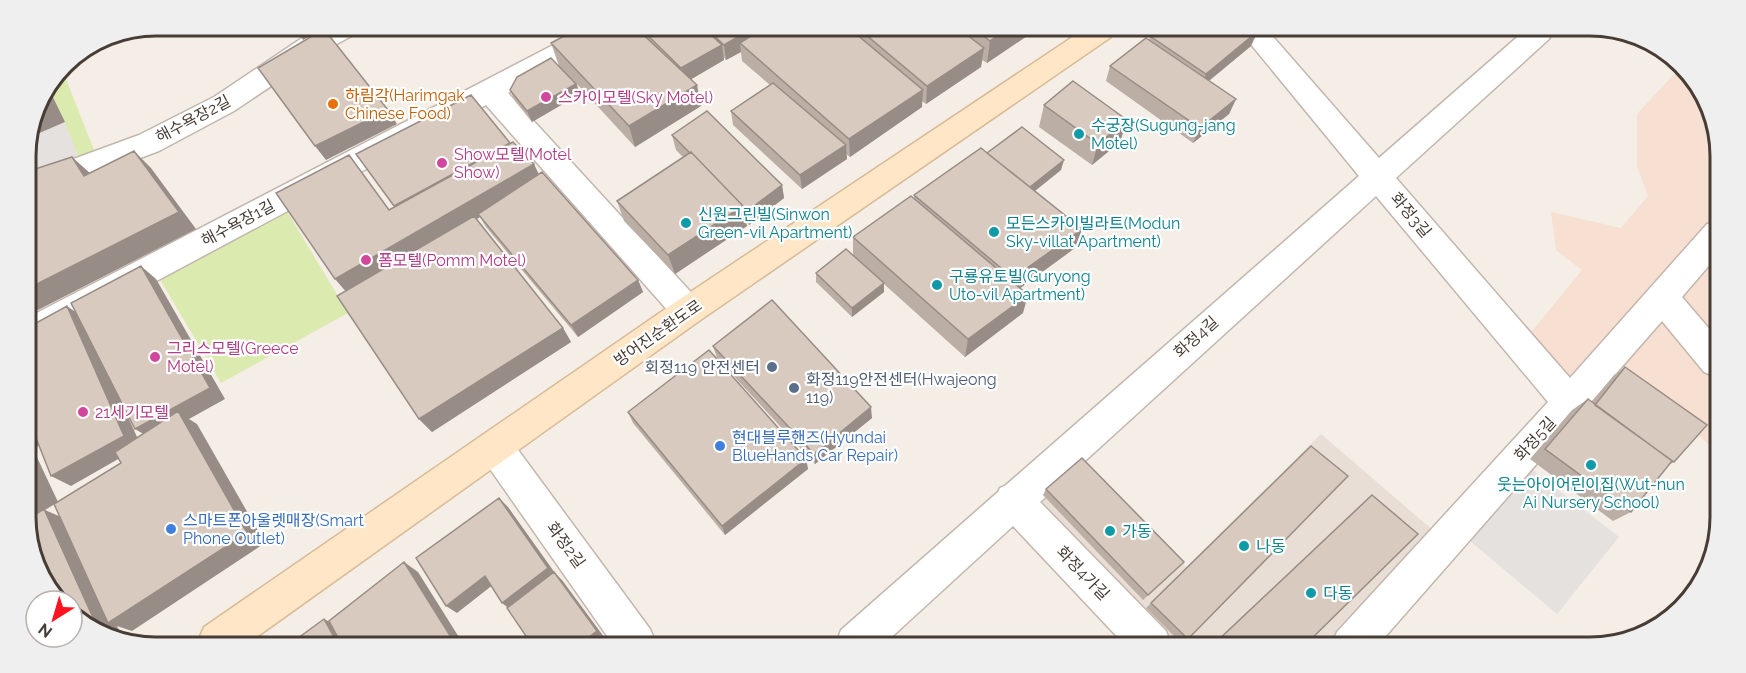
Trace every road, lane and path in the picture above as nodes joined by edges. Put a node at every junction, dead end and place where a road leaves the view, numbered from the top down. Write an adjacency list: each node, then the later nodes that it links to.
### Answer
1 (329, 36): 8 (street, 해수욕장2길)
2 (592, 36): 6 (street, 해수욕장1길)
3 (1093, 36): 11 (main road, 방어진순환도로)
4 (1257, 36): 7 (street, 화정3길)
5 (1536, 36): 7 (street, 화정4길)
6 (490, 91): 11 (street); 12 (street, 해수욕장1길)
7 (1378, 176): 14 (street, 화정3길); 16 (street, 화정4길)
8 (36, 183)
9 (1710, 242): 10 (street, 화정5길)
10 (1663, 298): 13 (street); 14 (street, 화정5길)
11 (688, 311): 15 (main road, 방어진순환도로)
12 (36, 329)
13 (1710, 355)
14 (1569, 401): 21 (street, 화정5길)
15 (495, 447): 17 (main road, 방어진순환도로); 18 (street, 화정2길)
16 (1013, 501): 19 (street, 화정4길); 20 (street, 화정4가길)
17 (233, 637)
18 (632, 637)
19 (863, 637)
20 (1144, 637)
21 (1359, 637)

